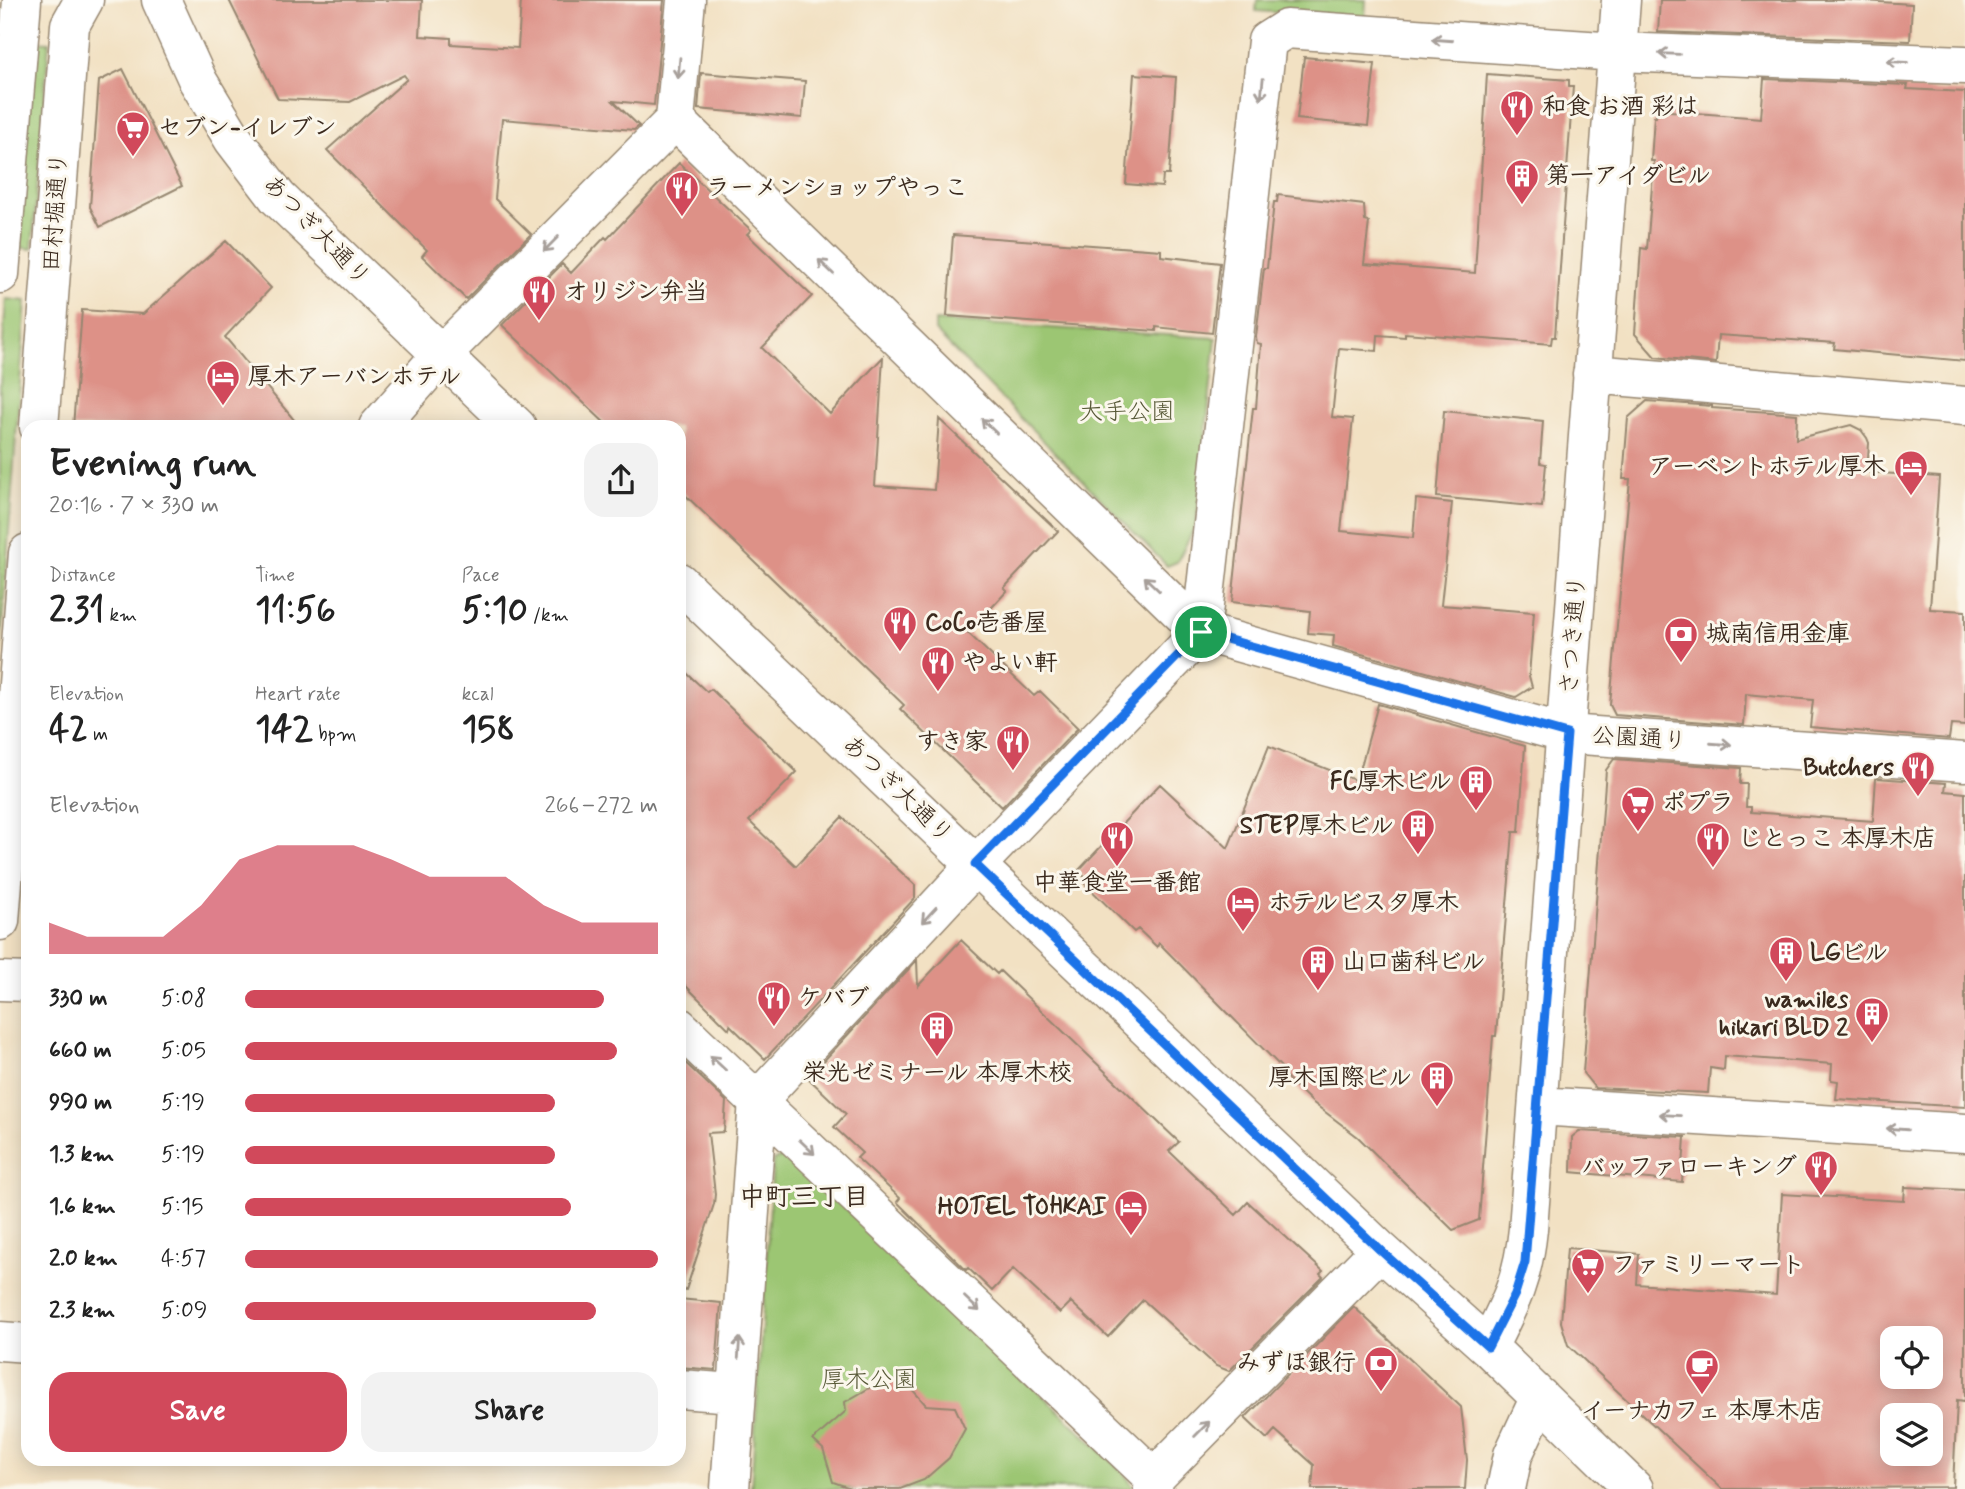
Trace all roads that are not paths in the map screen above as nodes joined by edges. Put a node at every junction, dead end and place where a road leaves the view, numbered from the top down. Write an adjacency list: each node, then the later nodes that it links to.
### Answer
1 (22, 0): 9 (street)
2 (84, 0): 10 (street, 田村堀通り)
3 (161, 0): 11 (street, あつぎ大通り)
4 (686, 0): 8 (street, one-way to 8)
5 (1621, 0): 6 (street, さつき通り)
6 (1617, 52): 7 (street, one-way to 6); 12 (street, さつき通り); 18 (street, one-way to 18)
7 (1965, 65)
8 (675, 120): 11 (street, one-way to 11); 18 (street, one-way to 8)
9 (0, 274): 10 (street)
10 (51, 276): 14 (street, 田村堀通り)
11 (441, 355): 15 (street); 16 (street, あつぎ大通り)
12 (1592, 373): 13 (street); 20 (street, さつき通り)
13 (1965, 406)
14 (39, 420)
15 (384, 420)
16 (510, 420)
17 (686, 589): 22 (street, あつぎ大通り)
18 (1201, 632): 20 (street, 公園通り); 22 (street)
19 (21, 653): 23 (street)
20 (1567, 734): 21 (street, 公園通り, one-way to 21); 28 (street, さつき通り)
21 (1965, 762)
22 (975, 864): 27 (street, one-way to 27); 30 (street, あつぎ大通り)
23 (0, 921)
24 (0, 981): 25 (street)
25 (21, 982)
26 (686, 1033): 27 (street, one-way to 26)
27 (758, 1100): 35 (street, one-way to 27); 37 (street, one-way to 37)
28 (1538, 1106): 29 (street, one-way to 28); 33 (street, さつき通り)
29 (1965, 1133)
30 (1380, 1250): 33 (street, あつぎ大通り); 37 (street, one-way to 30)
31 (0, 1340): 32 (street)
32 (21, 1342)
33 (1488, 1347): 36 (street, あつぎ大通り)
34 (686, 1390): 35 (street)
35 (735, 1393): 38 (street)
36 (1540, 1397): 39 (street); 40 (street, あつぎ大通り)
37 (1154, 1483)
38 (730, 1489)
39 (1506, 1489)
40 (1634, 1489)

